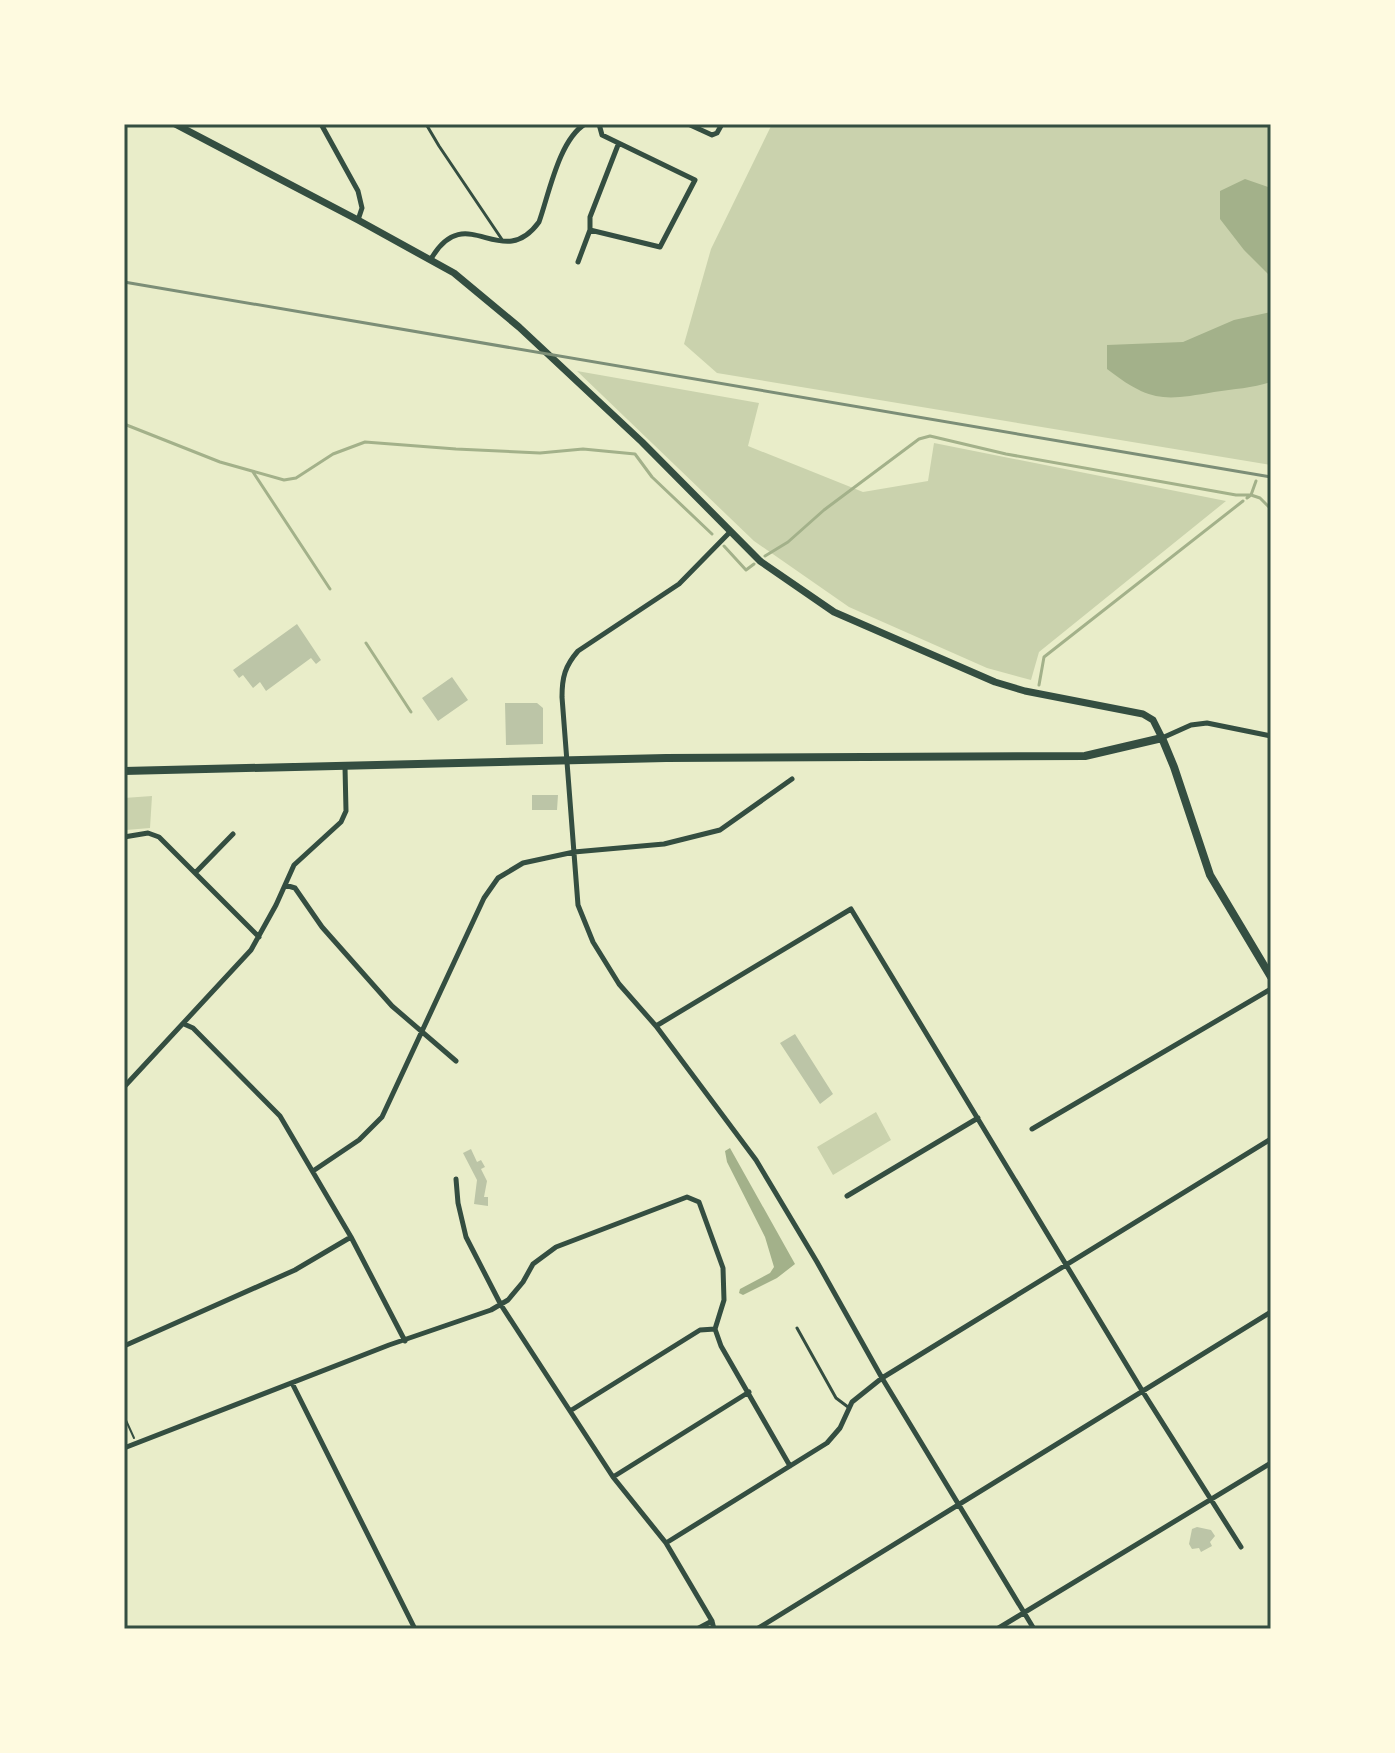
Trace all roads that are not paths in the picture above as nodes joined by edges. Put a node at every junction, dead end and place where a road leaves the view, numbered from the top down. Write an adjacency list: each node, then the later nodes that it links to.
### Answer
1 (175, 124): 9 (street)
2 (321, 124): 9 (street)
3 (426, 124): 11 (lane)
4 (585, 124): 11 (street)
5 (599, 124): 8 (street)
6 (688, 124): 7 (street)
7 (722, 124)
8 (618, 145): 10 (street); 10 (street)
9 (358, 220): 12 (street)
10 (590, 230): 13 (street)
11 (505, 243): 12 (street)
12 (431, 259): 14 (street)
13 (578, 262)
14 (730, 532): 16 (street); 17 (street)
15 (1271, 736): 16 (street)
16 (1162, 738): 17 (main road); 27 (main road)
17 (567, 760): 18 (main road); 23 (street)
18 (345, 767): 19 (main road); 25 (street)
19 (124, 771)
20 (792, 779): 23 (street)
21 (233, 834): 24 (street)
22 (124, 837): 24 (street)
23 (574, 852): 30 (street); 31 (street)
24 (196, 872): 26 (street)
25 (285, 885): 26 (street); 31 (street)
26 (259, 937): 29 (street)
27 (1271, 977)
28 (1271, 989): 35 (street)
29 (184, 1024): 33 (street); 37 (street)
30 (656, 1026): 34 (street); 48 (street)
31 (421, 1031): 32 (street); 37 (street)
32 (456, 1061)
33 (124, 1087)
34 (978, 1118): 39 (street); 41 (street)
35 (1032, 1129)
36 (1271, 1139): 41 (street)
37 (313, 1171): 40 (street)
38 (456, 1179): 42 (street)
39 (847, 1196)
40 (351, 1237): 46 (street); 47 (street)
41 (1067, 1265): 48 (street); 51 (street)
42 (501, 1305): 45 (street); 46 (street); 53 (street)
43 (1271, 1312): 51 (street)
44 (797, 1328): 52 (lane)
45 (715, 1329): 50 (street); 53 (street)
46 (405, 1341): 49 (street)
47 (124, 1346)
48 (882, 1378): 52 (street); 59 (street)
49 (292, 1383): 54 (street); 64 (street)
50 (749, 1392): 56 (street); 57 (street)
51 (1143, 1392): 58 (street); 59 (street)
52 (848, 1407): 56 (street)
53 (570, 1411): 57 (street)
54 (124, 1448)
55 (1271, 1463): 58 (street)
56 (790, 1466): 60 (street)
57 (613, 1477): 60 (street)
58 (1211, 1499): 61 (street); 62 (street)
59 (958, 1504): 62 (street); 67 (street)
60 (666, 1543): 63 (street)
61 (1241, 1547)
62 (1024, 1614): 68 (street); 69 (street)
63 (712, 1621): 65 (street); 66 (street)
64 (415, 1629)
65 (697, 1629)
66 (714, 1629)
67 (757, 1629)
68 (997, 1629)
69 (1034, 1629)

